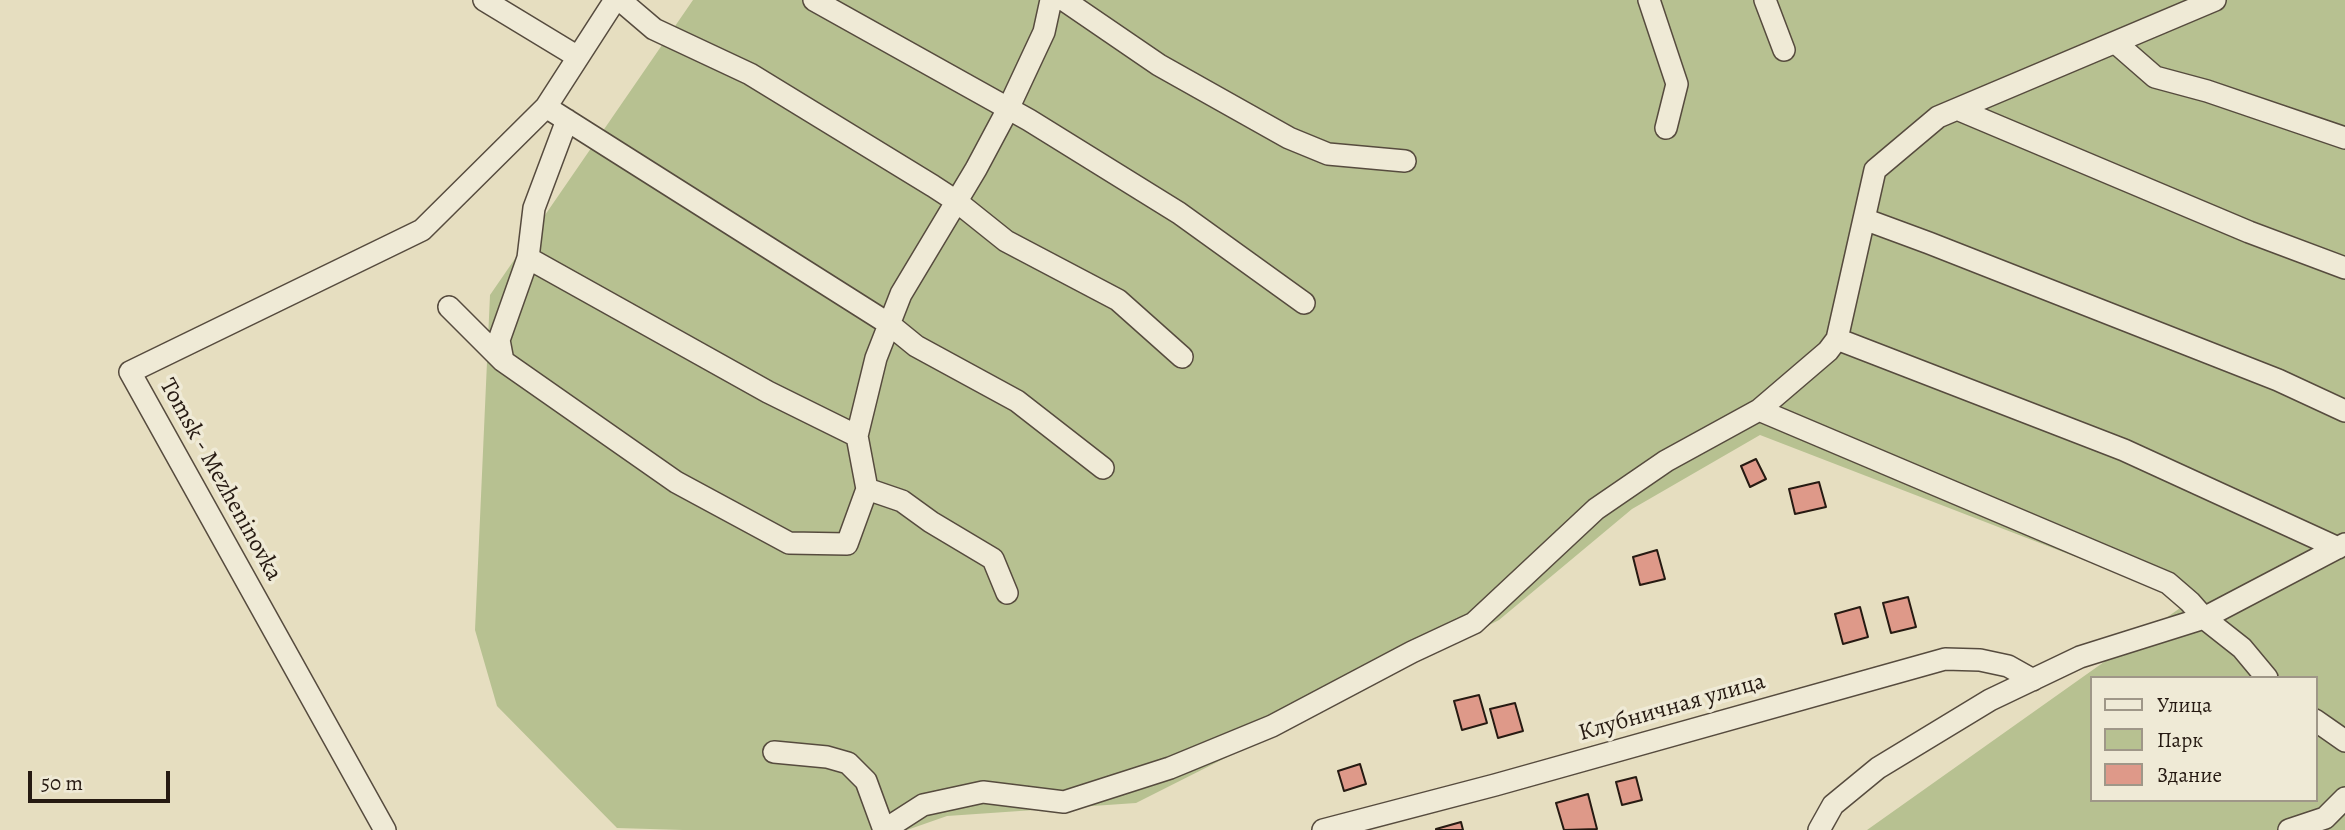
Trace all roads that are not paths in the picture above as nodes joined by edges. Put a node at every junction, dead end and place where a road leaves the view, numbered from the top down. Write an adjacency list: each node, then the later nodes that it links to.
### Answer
1 (484, 0): 11 (street)
2 (617, 0): 11 (street); 19 (street)
3 (814, 0): 13 (street)
4 (1051, 0): 13 (street)
5 (1064, 0): 18 (street)
6 (1649, 0): 16 (street)
7 (1765, 0): 10 (street)
8 (2215, 0): 9 (street)
9 (2116, 43): 14 (street); 17 (street)
10 (1784, 50)
11 (579, 57): 12 (street)
12 (546, 107): 15 (street); 44 (street, Tomsk - Mezheninovka)
13 (1008, 109): 19 (street); 23 (street)
14 (1957, 109): 20 (street); 22 (street)
15 (567, 120): 21 (street); 25 (street)
16 (1666, 128)
17 (2345, 138)
18 (1405, 161)
19 (956, 201): 25 (street); 27 (street)
20 (1864, 219): 26 (street); 30 (street)
21 (528, 258): 28 (street); 31 (street)
22 (2345, 268)
23 (1304, 303)
24 (449, 307): 28 (street)
25 (889, 324): 31 (street); 32 (street)
26 (1837, 339): 29 (street); 34 (street)
27 (1182, 357)
28 (503, 360): 33 (street)
29 (1759, 410): 36 (street); 45 (street)
30 (2345, 411)
31 (857, 436): 33 (street)
32 (1103, 468)
33 (867, 489): 35 (street)
34 (2341, 546): 36 (street)
35 (1007, 593)
36 (2204, 618): 37 (street); 38 (street)
37 (2265, 676)
38 (2033, 680): 46 (street, Клубничная улица); 47 (street)
39 (2317, 721): 40 (street)
40 (2345, 741)
41 (774, 752): 45 (street)
42 (2345, 798): 43 (street)
43 (2297, 829)
44 (385, 830)
45 (884, 830)
46 (1323, 830)
47 (1819, 830)

